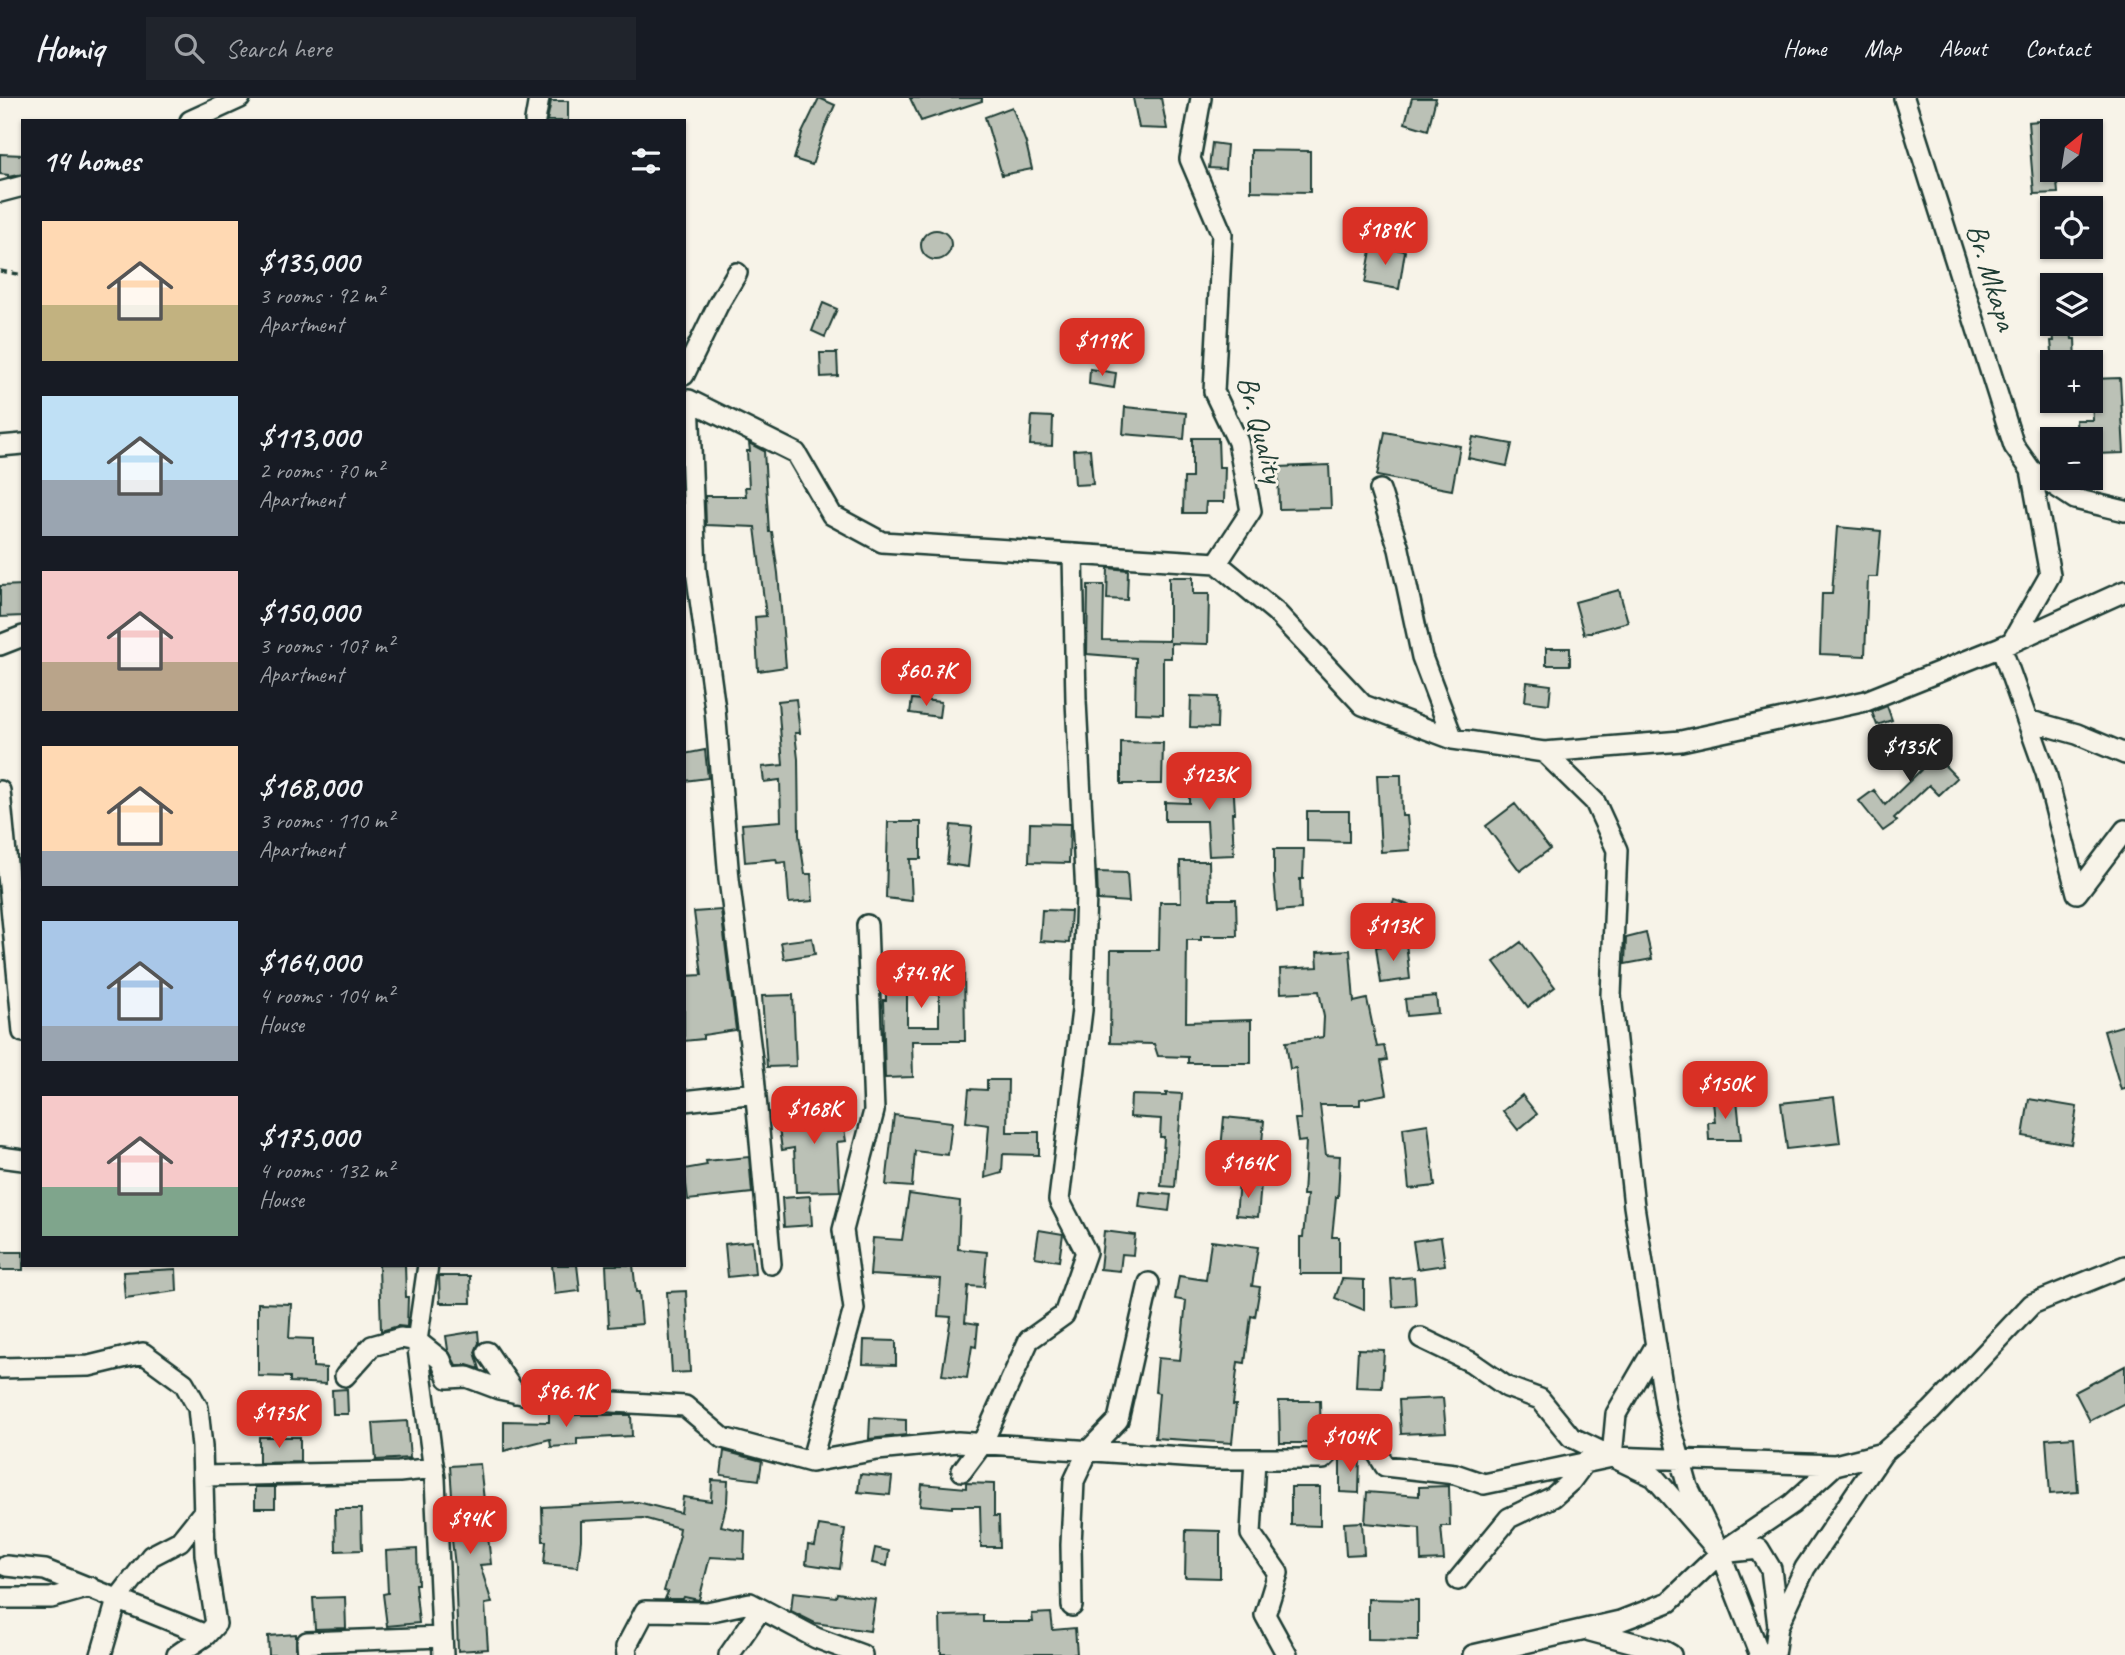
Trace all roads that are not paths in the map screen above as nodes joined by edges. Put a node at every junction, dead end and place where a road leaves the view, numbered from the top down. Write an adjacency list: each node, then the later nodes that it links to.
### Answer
1 (240, 98): 5 (street)
2 (539, 98): 6 (street)
3 (1200, 98): 18 (street, Br. Quality)
4 (1904, 98): 14 (street, Br. Mkapa)
5 (194, 119)
6 (535, 119)
7 (21, 187): 8 (street)
8 (0, 192)
9 (737, 273): 10 (street)
10 (686, 371)
11 (687, 400): 17 (street); 31 (street)
12 (21, 444): 13 (street)
13 (0, 446)
14 (2031, 470): 16 (street); 21 (street)
15 (1380, 490): 24 (street)
16 (2125, 511)
17 (1073, 554): 18 (street); 46 (street)
18 (1217, 563): 24 (street)
19 (2125, 591): 21 (street)
20 (21, 637): 22 (street)
21 (2007, 643): 23 (street); 25 (street)
22 (0, 645)
23 (2027, 720): 26 (street); 28 (street)
24 (1453, 739): 25 (street)
25 (1544, 752): 41 (street)
26 (2125, 754)
27 (0, 791): 30 (street)
28 (2125, 830)
29 (867, 925): 52 (street)
30 (21, 1011)
31 (755, 1093): 32 (street); 35 (street)
32 (686, 1101)
33 (0, 1157): 34 (street)
34 (21, 1160)
35 (771, 1264)
36 (2125, 1266): 48 (street)
37 (428, 1267): 40 (street)
38 (1149, 1283): 47 (street)
39 (1422, 1338): 49 (street)
40 (417, 1341): 44 (street); 45 (street); 55 (street)
41 (1656, 1345): 49 (street); 51 (street)
42 (487, 1352): 45 (street)
43 (0, 1368): 57 (street)
44 (345, 1376)
45 (516, 1393): 52 (street)
46 (982, 1444): 47 (street); 52 (street); 56 (street)
47 (1088, 1451): 50 (street); 65 (street)
48 (1883, 1453): 54 (street); 67 (street)
49 (1612, 1457): 51 (street); 53 (street); 59 (street)
50 (1255, 1459): 53 (street); 77 (street)
51 (1680, 1460): 54 (street); 59 (street)
52 (811, 1462)
53 (1585, 1462): 61 (street)
54 (1835, 1465): 59 (street)
55 (434, 1468): 57 (street); 70 (street)
56 (962, 1471)
57 (203, 1476): 58 (street)
58 (204, 1511): 64 (street); 69 (street)
59 (1720, 1553): 67 (street); 68 (street); 80 (street)
60 (6, 1566): 62 (street)
61 (1458, 1580)
62 (90, 1587): 63 (street); 64 (street)
63 (0, 1598)
64 (117, 1600): 69 (street); 71 (street)
65 (1072, 1606)
66 (761, 1609): 74 (street); 75 (street); 76 (street)
67 (1778, 1626): 81 (street)
68 (1585, 1629): 78 (street); 79 (street)
69 (206, 1635): 72 (street)
70 (442, 1646): 73 (street)
71 (101, 1655)
72 (177, 1655)
73 (308, 1655)
74 (627, 1655)
75 (729, 1655)
76 (862, 1655)
77 (1287, 1655)
78 (1473, 1655)
79 (1671, 1655)
80 (1760, 1655)
81 (1774, 1655)

